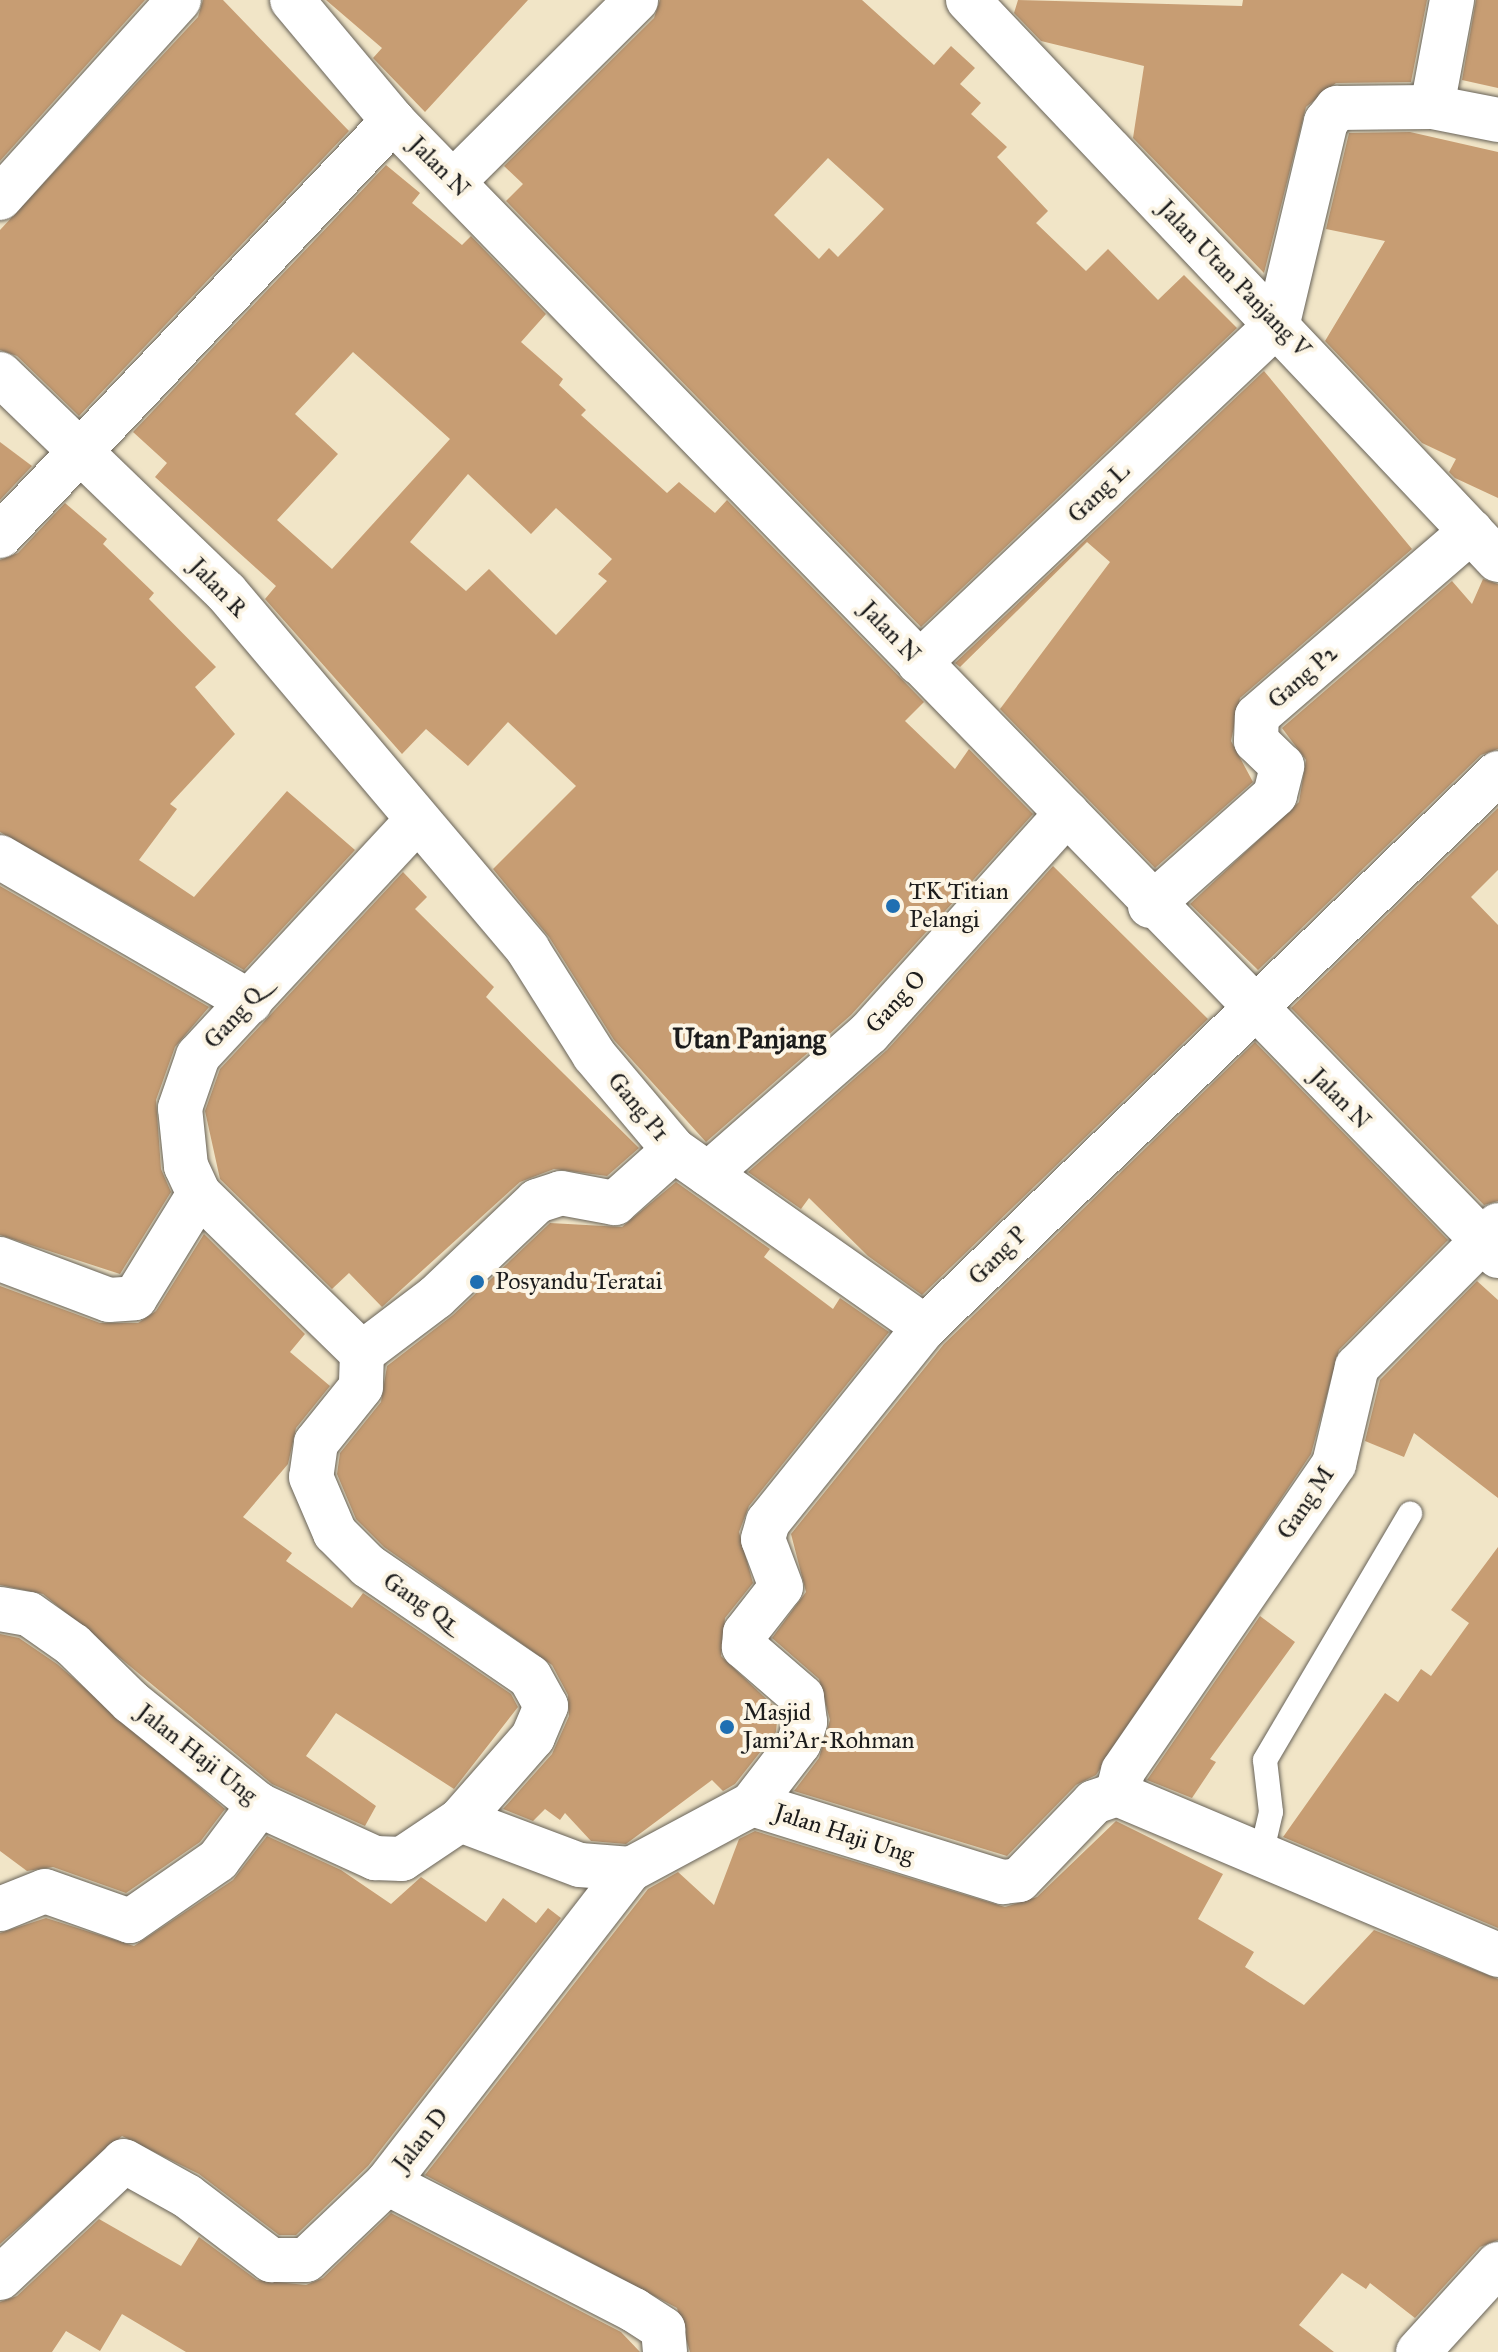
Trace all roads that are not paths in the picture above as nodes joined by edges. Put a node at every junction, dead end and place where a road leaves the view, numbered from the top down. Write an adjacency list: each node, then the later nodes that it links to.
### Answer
1 (179, 0): 10 (street)
2 (292, 0): 8 (street, Jalan N)
3 (636, 0): 9 (street)
4 (968, 0): 11 (street, Jalan Utan Panjang V)
5 (1452, 0): 6 (street)
6 (1432, 107): 7 (street); 11 (street)
7 (1498, 120)
8 (393, 121): 9 (street, Jalan N); 13 (street)
9 (453, 182): 16 (street, Jalan N)
10 (0, 198)
11 (1278, 323): 15 (street, Jalan Utan Panjang V); 16 (street, Gang L)
12 (0, 374): 13 (street, Jalan R)
13 (79, 446): 14 (street); 19 (street, Jalan R)
14 (0, 536)
15 (1489, 541): 21 (street, Gang P2)
16 (919, 663): 18 (street, Jalan N)
17 (1498, 773): 23 (street, Gang P)
18 (1067, 813): 21 (street, Jalan N); 24 (street, Gang O)
19 (417, 820): 22 (street, Gang Q); 24 (street, Gang P1)
20 (0, 857): 22 (street)
21 (1150, 906): 23 (street, Jalan N)
22 (250, 1002): 25 (street, Gang Q)
23 (1249, 1008): 26 (street, Jalan N); 28 (street, Gang P)
24 (691, 1162): 28 (street, Gang P1); 29 (street)
25 (199, 1194): 27 (street); 29 (street)
26 (1493, 1241): 32 (street, Gang M)
27 (0, 1259)
28 (925, 1327): 33 (street, Gang P)
29 (362, 1353): 35 (street, Gang Q1)
30 (1410, 1514): 36 (lane)
31 (0, 1609): 34 (street, Jalan Haji Ung)
32 (1117, 1794): 33 (street, Jalan Haji Ung); 36 (street)
33 (752, 1804): 37 (street, Jalan Haji Ung)
34 (259, 1805): 35 (street, Jalan Haji Ung); 38 (street)
35 (460, 1820): 37 (street)
36 (1260, 1859): 39 (street)
37 (631, 1869): 40 (street, Jalan D)
38 (0, 1909)
39 (1498, 1955)
40 (387, 2183): 42 (street); 43 (street, Jalan D)
41 (1498, 2264): 44 (street)
42 (0, 2278)
43 (665, 2352)
44 (1418, 2352)

